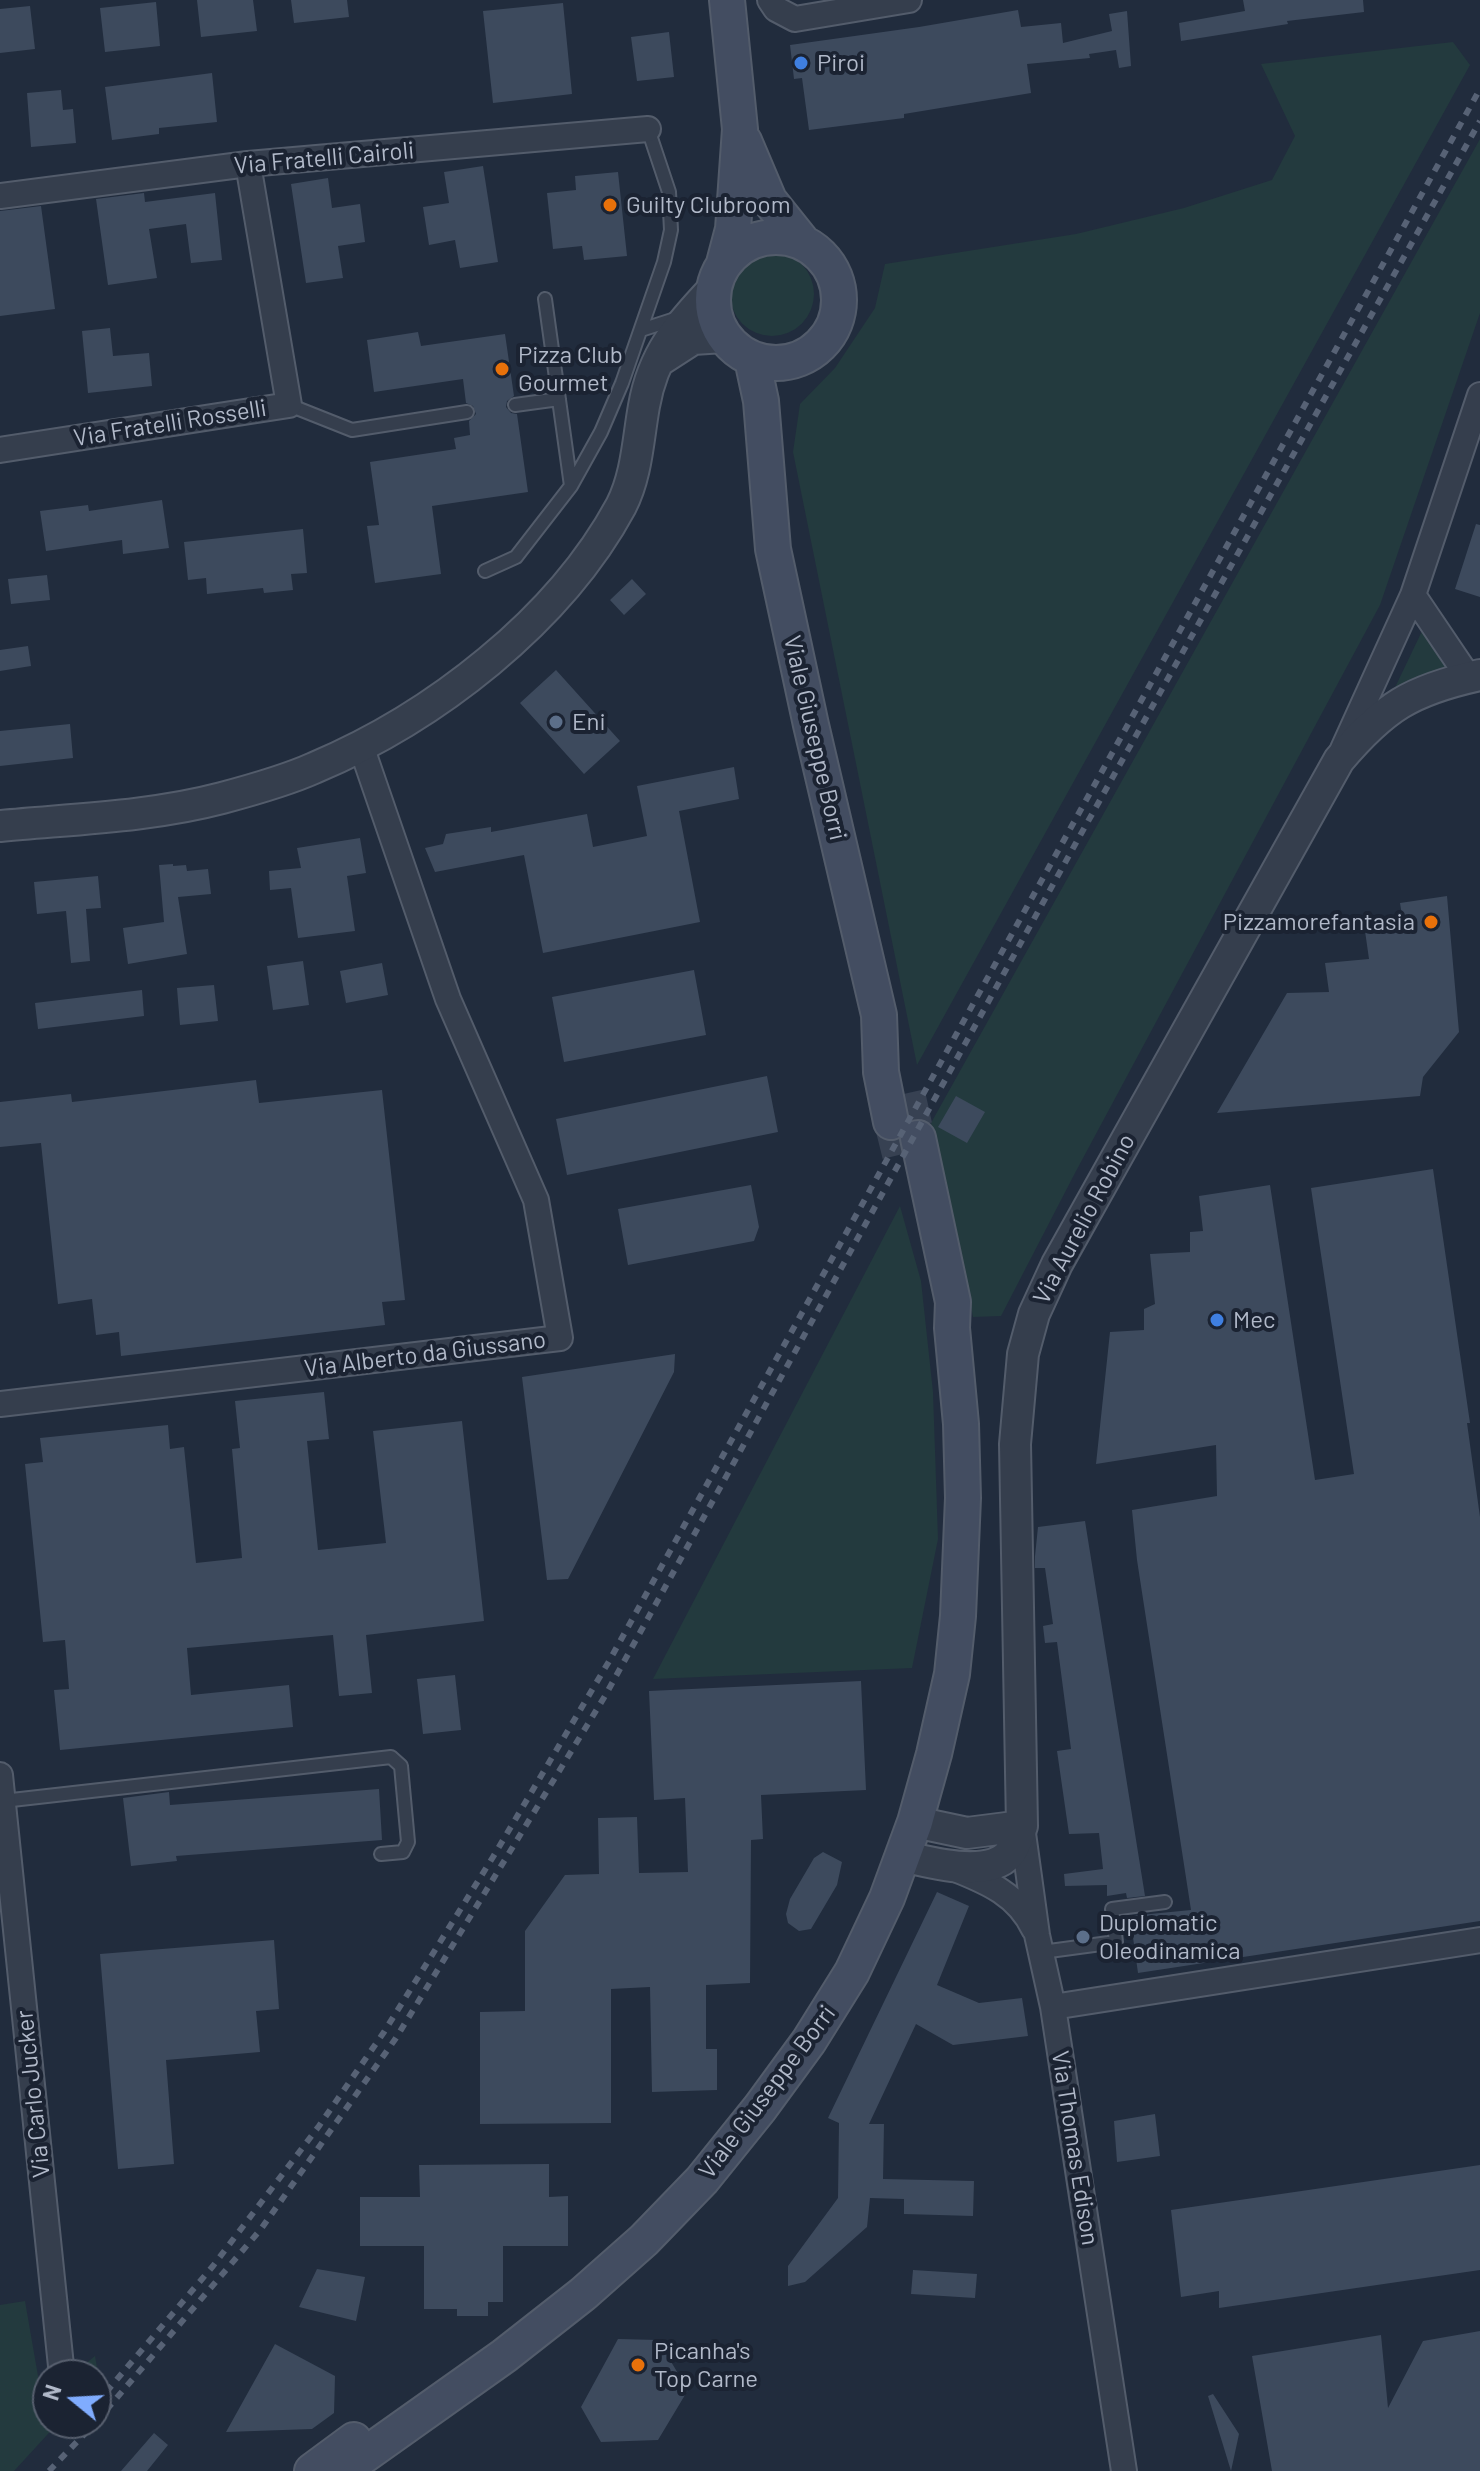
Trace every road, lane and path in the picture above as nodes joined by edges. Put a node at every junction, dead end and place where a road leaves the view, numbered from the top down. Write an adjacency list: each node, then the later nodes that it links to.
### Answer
1 (727, 0): 5 (main road)
2 (770, 0): 3 (street)
3 (909, 0)
4 (648, 129): 6 (street, Via Fratelli Cairoli); 12 (lane)
5 (740, 129): 8 (main road); 9 (main road)
6 (248, 164): 7 (street, Via Fratelli Cairoli); 19 (street, Via Fratelli Rosselli)
7 (0, 196)
8 (801, 240): 9 (main road); 15 (main road)
9 (718, 276): 11 (street); 13 (main road)
10 (545, 299): 18 (lane)
11 (689, 315): 12 (lane); 16 (street)
12 (641, 330): 24 (lane)
13 (724, 337): 14 (main road); 16 (street)
14 (752, 359): 15 (main road); 23 (main road, Viale Giuseppe Borri)
15 (795, 361): 23 (main road, Viale Giuseppe Borri)
16 (655, 366): 28 (street)
17 (1480, 395): 26 (street, Via Aurelio Robino)
18 (559, 399): 20 (lane); 24 (lane)
19 (289, 405): 21 (lane); 22 (street, Via Fratelli Rosselli)
20 (515, 405)
21 (467, 412)
22 (0, 450)
23 (766, 457): 31 (main road, Viale Giuseppe Borri)
24 (571, 486): 25 (lane)
25 (485, 571)
26 (1413, 595): 27 (street, Via Aurelio Robino); 29 (street, Via Aurelio Robino)
27 (1475, 676): 29 (street, Via Aurelio Robino)
28 (361, 746): 30 (street); 33 (street, Via Alberto da Giussano)
29 (1339, 760): 37 (street, Via Aurelio Robino)
30 (0, 826)
31 (879, 1015): 32 (main road, Viale Giuseppe Borri); 36 (main road, Viale Giuseppe Borri)
32 (908, 1093)
33 (0, 1404)
34 (0, 1775): 35 (street, Via Carlo Jucker)
35 (3, 1801): 38 (lane); 46 (street, Via Carlo Jucker)
36 (915, 1822): 37 (street); 39 (main road, Viale Giuseppe Borri)
37 (1022, 1826): 40 (street); 43 (street, Via Thomas Edison)
38 (381, 1854)
39 (903, 1856): 40 (street); 45 (main road, Viale Giuseppe Borri)
40 (954, 1868): 43 (street)
41 (1165, 1902): 43 (lane)
42 (1480, 1940): 44 (street)
43 (1039, 1943): 44 (street, Via Thomas Edison)
44 (1053, 2007): 49 (street, Via Thomas Edison)
45 (539, 2328): 47 (main road, Viale Giuseppe Borri); 48 (main road, Viale Giuseppe Borri)
46 (60, 2359)
47 (312, 2471)
48 (342, 2471)
49 (1124, 2471)

